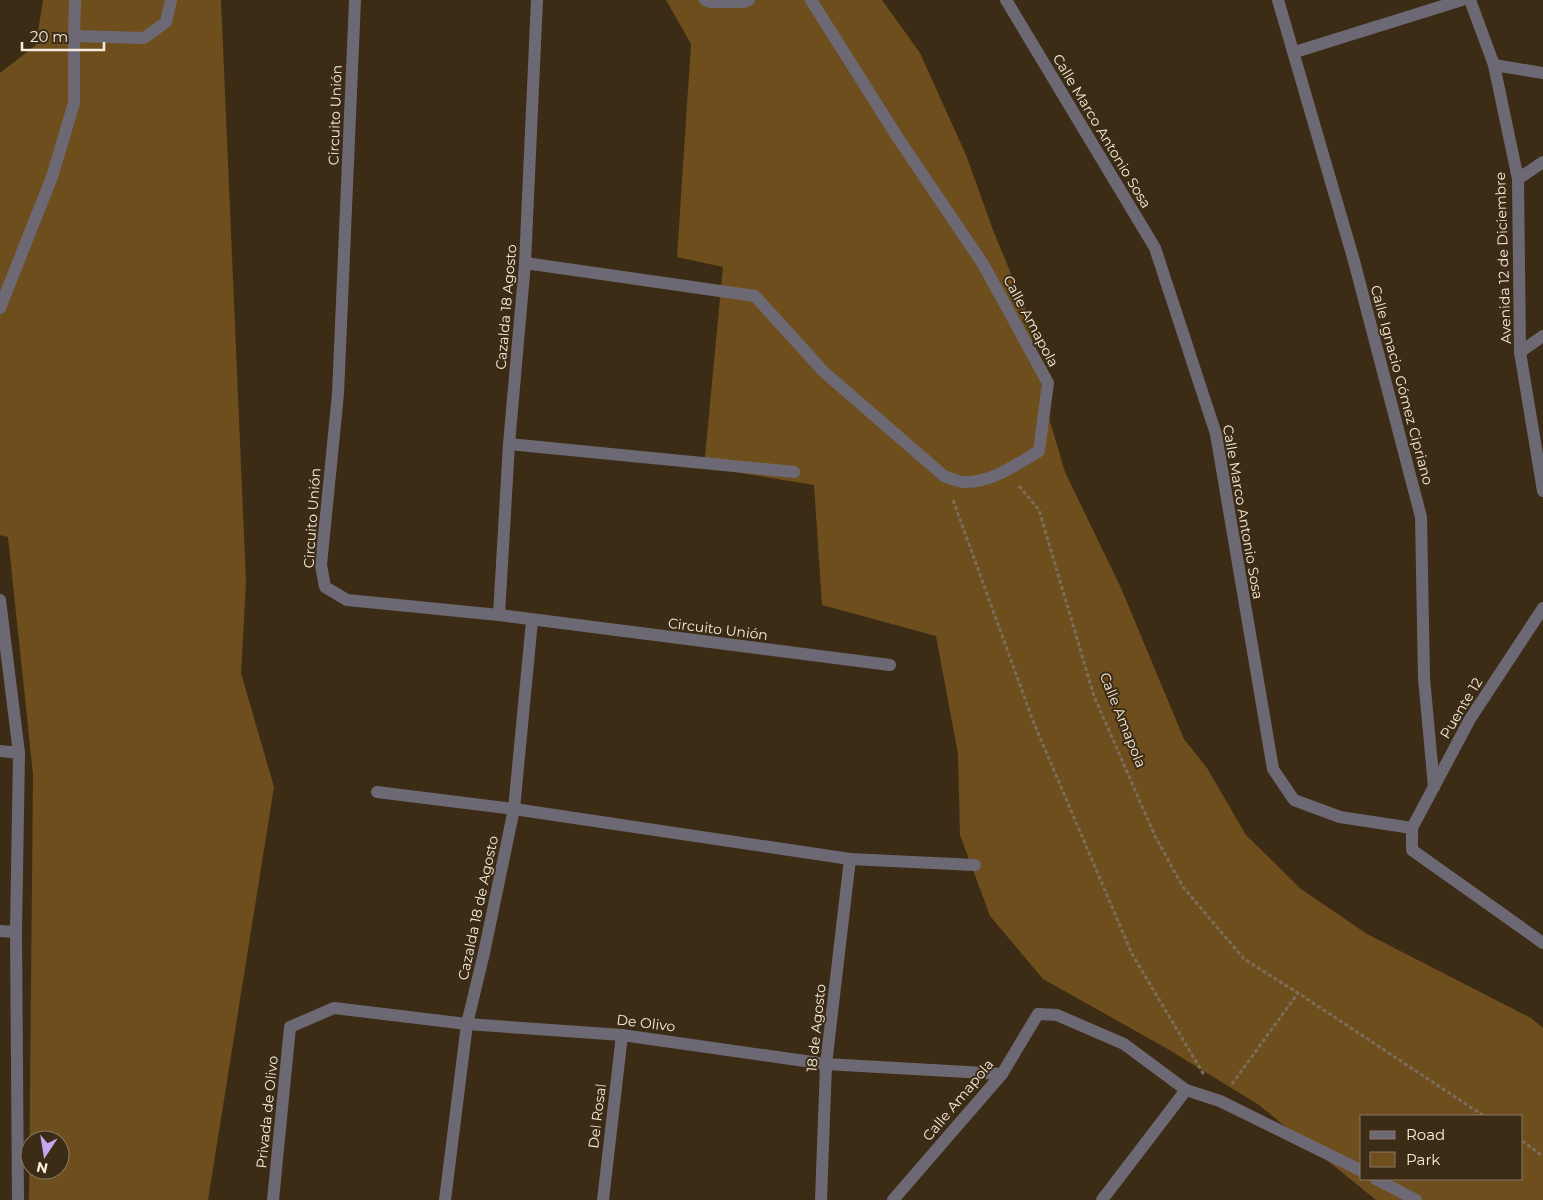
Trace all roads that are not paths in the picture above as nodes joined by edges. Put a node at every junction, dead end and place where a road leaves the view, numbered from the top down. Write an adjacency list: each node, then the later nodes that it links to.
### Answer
1 (76, 0): 12 (street)
2 (171, 0): 12 (street)
3 (355, 0): 27 (street, Circuito Unión)
4 (537, 0): 18 (street, Cazalda 18 Agosto)
5 (705, 0): 11 (street)
6 (812, 0): 18 (street, Calle Amapola)
7 (1006, 0): 35 (street, Calle Marco Antonio Sosa)
8 (1278, 0): 13 (street, Calle Ignacio Gómez Cipriano)
9 (1462, 0): 13 (street)
10 (1470, 0): 14 (street, Avenida 12 de Diciembre)
11 (746, 1)
12 (74, 36): 19 (street)
13 (1294, 52): 32 (street, Calle Ignacio Gómez Cipriano)
14 (1494, 65): 15 (street); 17 (street, Avenida 12 de Diciembre)
15 (1543, 73)
16 (1543, 162): 17 (street)
17 (1518, 179): 21 (street, Avenida 12 de Diciembre)
18 (525, 262): 22 (street, Cazalda 18 Agosto)
19 (0, 308)
20 (1543, 336): 21 (street)
21 (1520, 352): 24 (street, Avenida 12 de Diciembre)
22 (509, 444): 23 (street); 27 (street, Cazalda 18 Agosto)
23 (794, 472)
24 (1543, 491)
25 (0, 600): 31 (street)
26 (1543, 608): 32 (street, Puente 12)
27 (499, 615): 28 (street, Circuito Unión)
28 (532, 621): 29 (street, Circuito Unión); 34 (street, Cazalda 18 de Agosto)
29 (890, 665)
30 (0, 751): 31 (street)
31 (19, 753): 39 (street)
32 (1434, 787): 35 (street, Puente 12)
33 (377, 792): 34 (street)
34 (514, 809): 36 (street); 41 (street, Cazalda 18 de Agosto)
35 (1412, 828): 40 (street)
36 (850, 859): 37 (street); 44 (street, 18 de Agosto)
37 (975, 865)
38 (0, 931): 39 (street)
39 (16, 932): 49 (street)
40 (1543, 943)
41 (467, 1024): 42 (street, De Olivo); 43 (street, De Olivo); 51 (street, Cazalda 18 de Agosto)
42 (290, 1027): 50 (street, Privada de Olivo)
43 (622, 1035): 44 (street, De Olivo); 52 (street, Del Rosal)
44 (826, 1064): 45 (street, De Olivo); 53 (street, 18 de Agosto)
45 (1002, 1074): 46 (street, Calle Amapola); 54 (street, Calle Amapola)
46 (1186, 1090): 47 (street); 55 (street)
47 (1360, 1170)
48 (1378, 1180): 56 (street)
49 (18, 1200)
50 (273, 1200)
51 (445, 1200)
52 (603, 1200)
53 (820, 1200)
54 (893, 1200)
55 (1102, 1200)
56 (1416, 1200)

